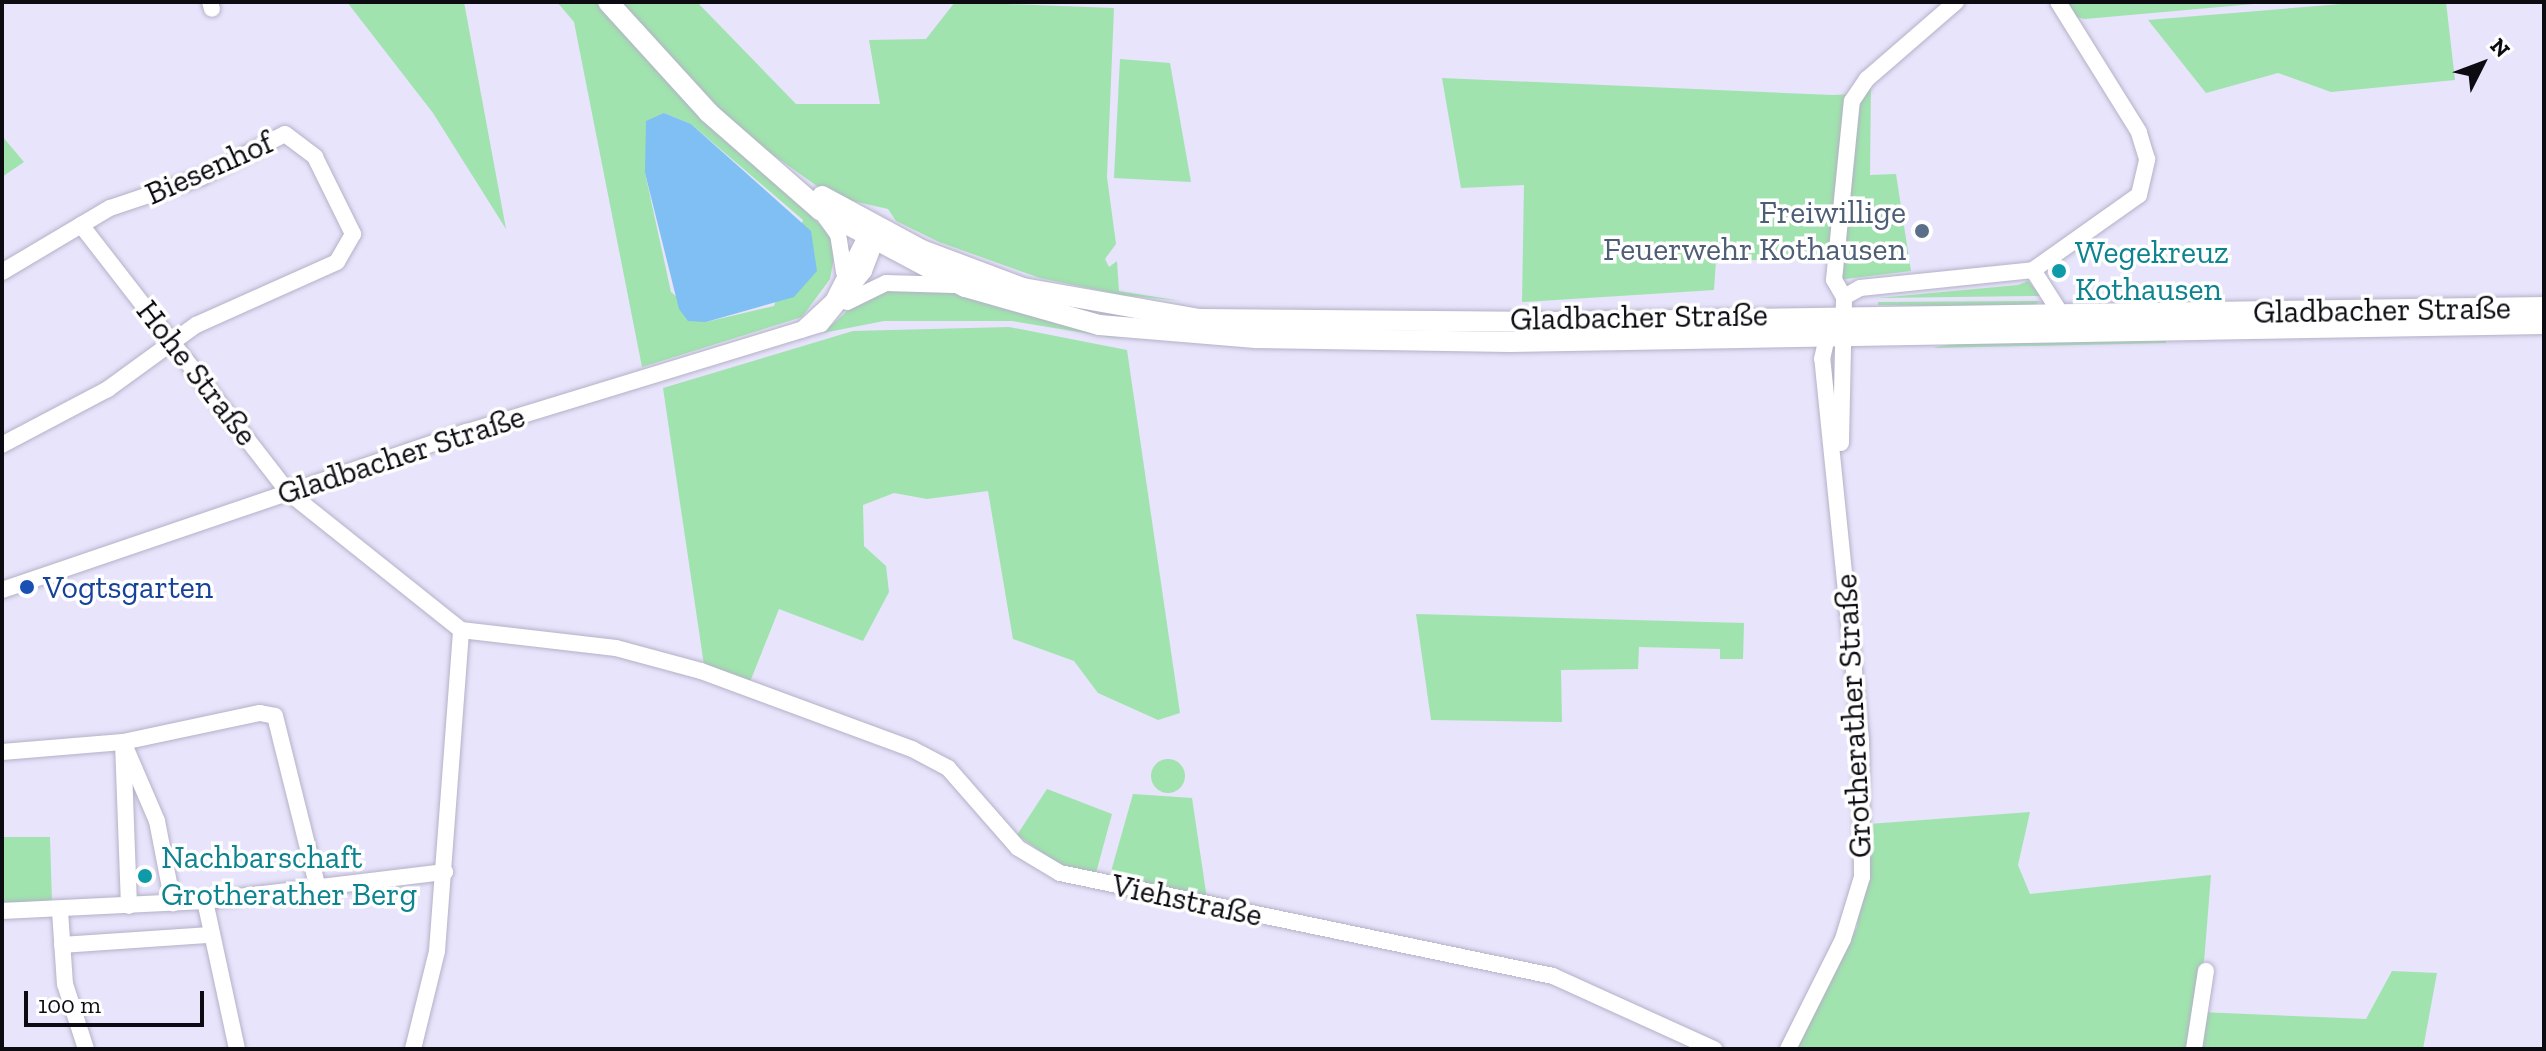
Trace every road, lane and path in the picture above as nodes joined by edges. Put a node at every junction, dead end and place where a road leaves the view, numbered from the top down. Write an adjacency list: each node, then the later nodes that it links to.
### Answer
1 (608, 2): 4 (main road)
2 (1956, 2): 12 (street, Grotherather Straße)
3 (2058, 2): 8 (street)
4 (742, 143): 5 (main road); 7 (main road)
5 (820, 210): 7 (main road); 10 (street)
6 (81, 225): 9 (street); 19 (street, Hohe Straße); 19 (street, Biesenhof)
7 (874, 237): 10 (street, Gladbacher Straße); 11 (main road, Gladbacher Straße); 12 (main road, Gladbacher Straße); 14 (street)
8 (2033, 270): 12 (street); 15 (street)
9 (2, 272)
10 (844, 273): 17 (street, Gladbacher Straße)
11 (965, 287): 14 (street, Gladbacher Straße); 18 (main road, Gladbacher Straße)
12 (1842, 305): 15 (main road, Gladbacher Straße); 18 (street, Grotherather Straße)
13 (2544, 307): 15 (main road, Gladbacher Straße)
14 (839, 308): 17 (street, Gladbacher Straße)
15 (2061, 314)
16 (2544, 324): 18 (main road, Gladbacher Straße)
17 (802, 330): 21 (street, Gladbacher Straße)
18 (1831, 338): 40 (street, Grotherather Straße)
19 (172, 342): 20 (street); 21 (street, Hohe Straße)
20 (2, 445)
21 (288, 492): 22 (street, Gladbacher Straße); 23 (street, Hohe Straße)
22 (2, 590)
23 (461, 630): 26 (street); 39 (street, Viehstraße)
24 (123, 742): 25 (street); 27 (street); 29 (street); 30 (street)
25 (2, 752)
26 (445, 872): 27 (street); 38 (street)
27 (318, 888): 28 (street)
28 (205, 901): 29 (street); 33 (street)
29 (173, 903): 30 (street)
30 (129, 906): 32 (street)
31 (2, 911): 32 (street)
32 (60, 911): 34 (street)
33 (210, 935): 34 (street); 37 (street)
34 (62, 945): 36 (street)
35 (2206, 971): 41 (street)
36 (86, 1049)
37 (237, 1049)
38 (413, 1049)
39 (1714, 1049)
40 (1788, 1049)
41 (2194, 1049)

